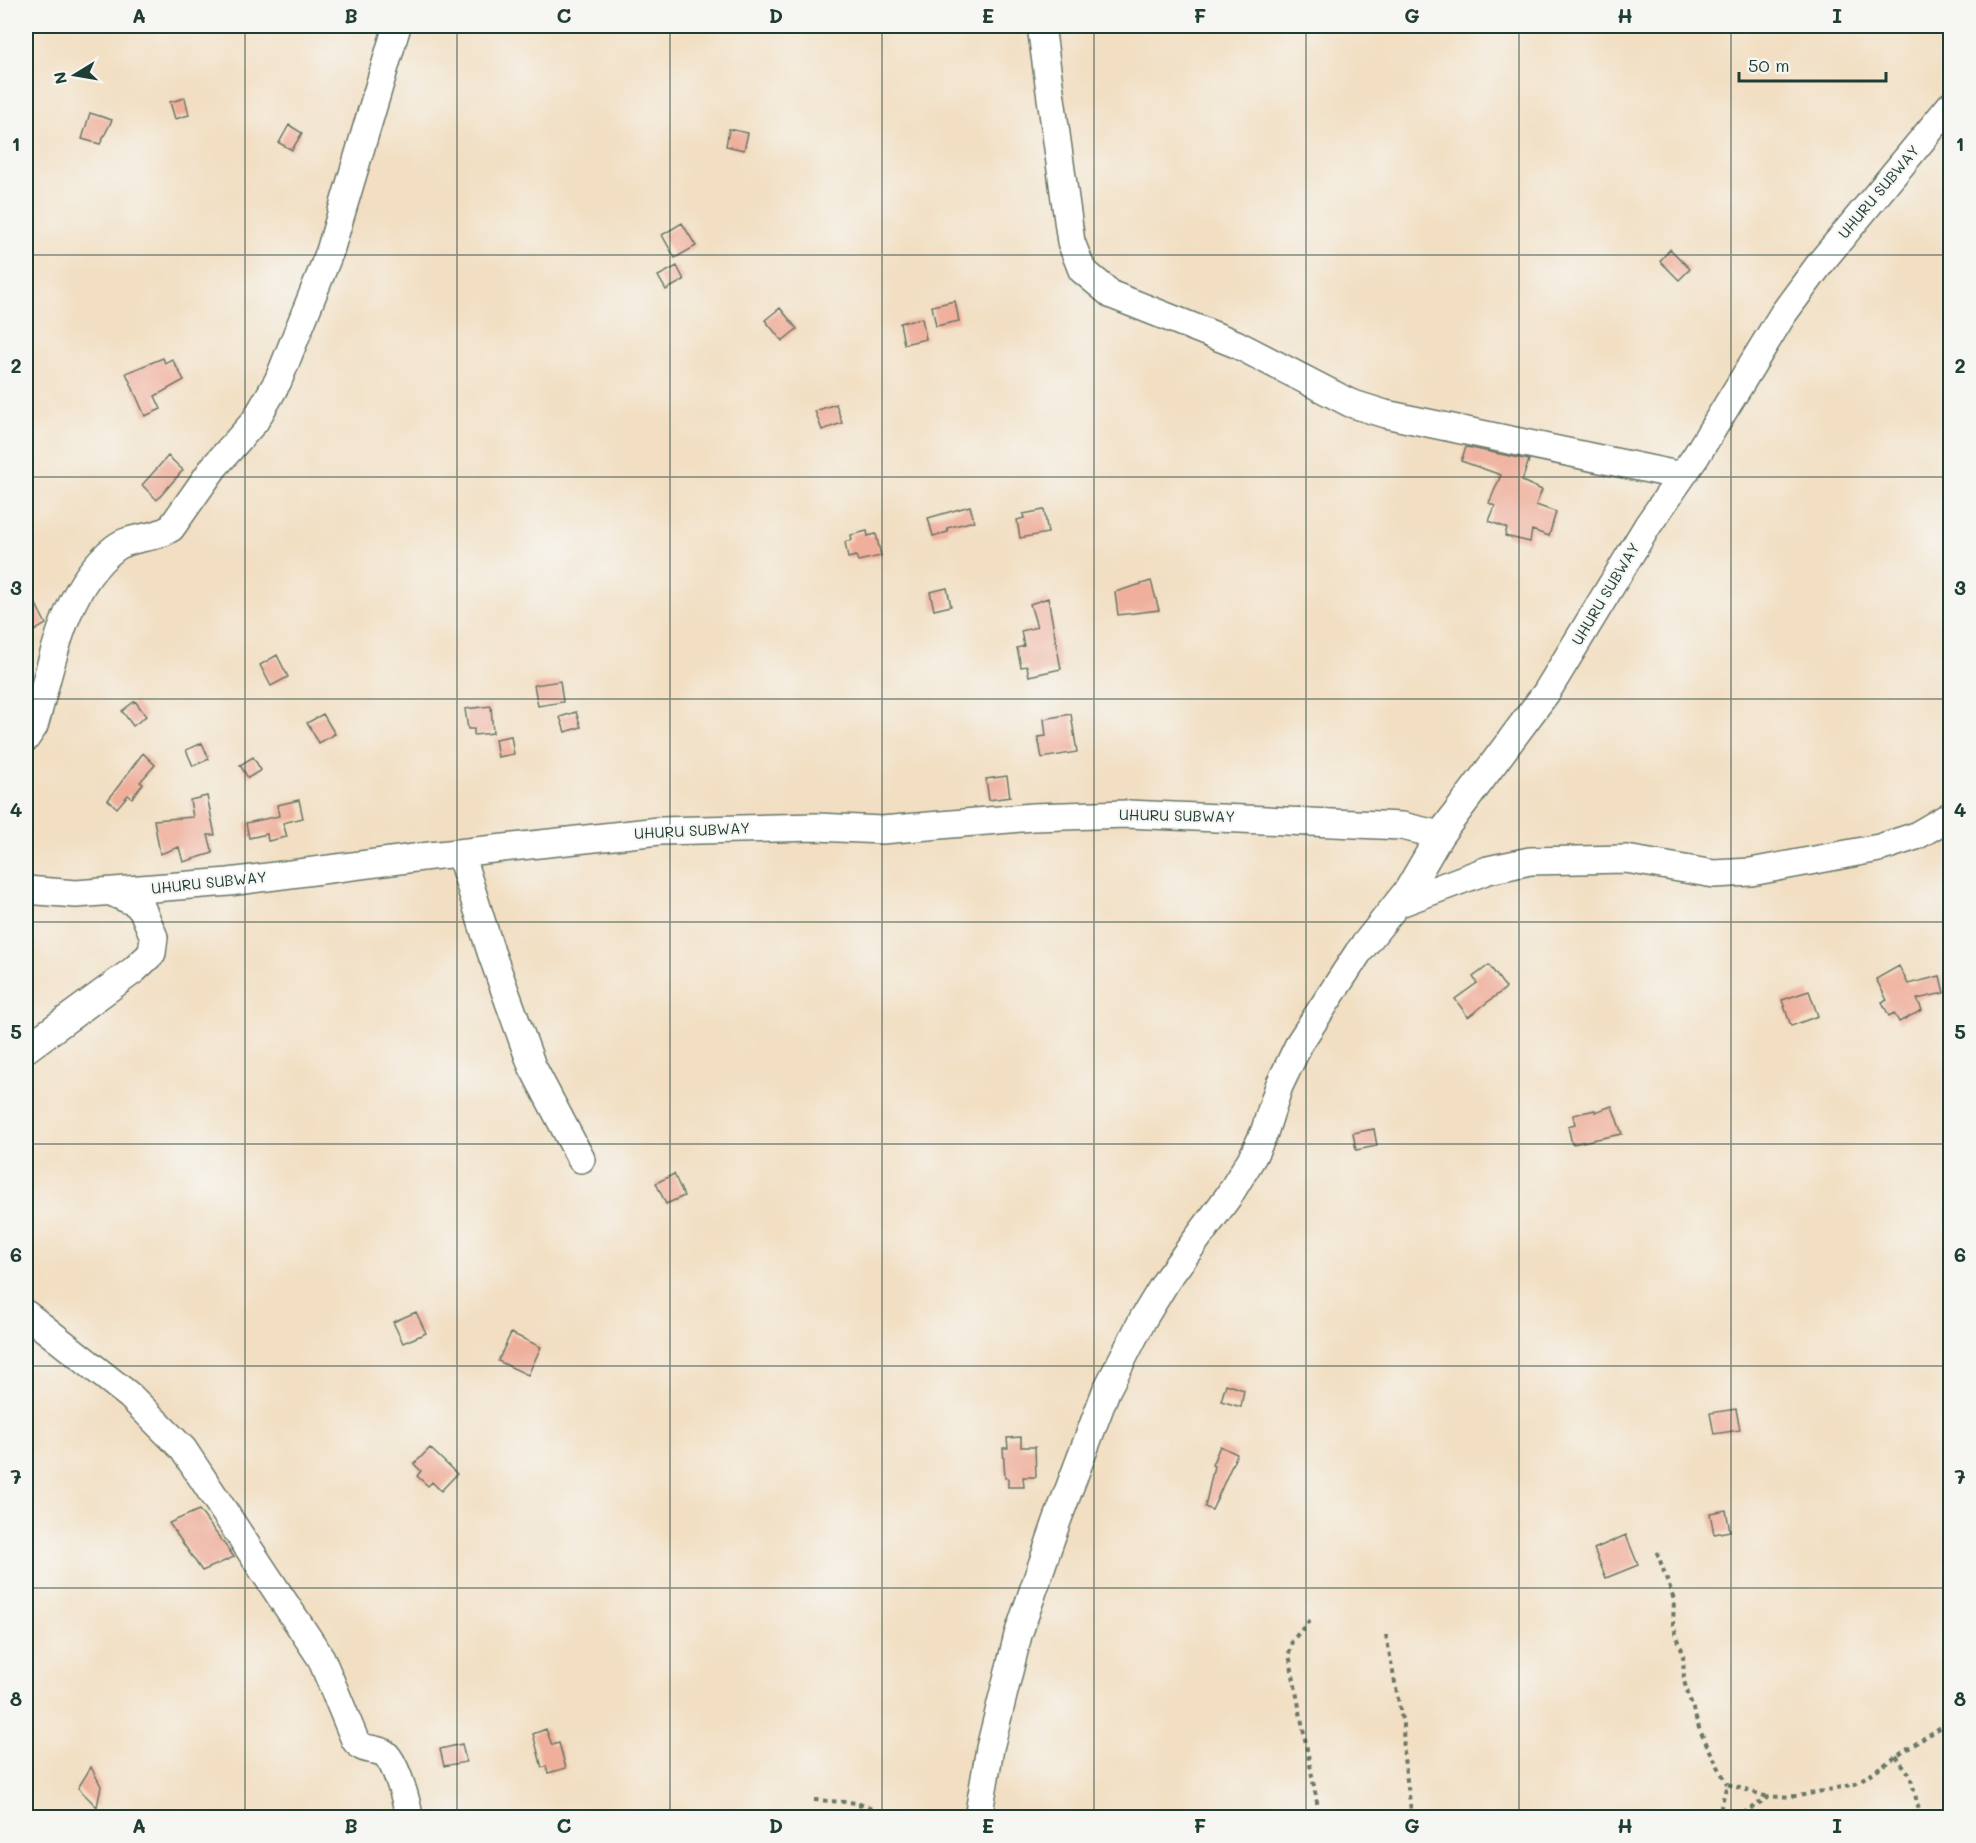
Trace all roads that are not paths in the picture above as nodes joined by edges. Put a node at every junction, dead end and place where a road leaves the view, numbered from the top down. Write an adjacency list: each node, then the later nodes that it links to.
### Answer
1 (397, 26): 6 (street)
2 (1041, 26): 5 (street)
3 (1950, 106): 4 (street, UHURU SUBWAY)
4 (1938, 137): 5 (street, UHURU SUBWAY)
5 (1682, 476): 8 (street, UHURU SUBWAY)
6 (26, 738)
7 (1950, 816): 12 (street)
8 (1440, 835): 9 (street, UHURU SUBWAY); 12 (street)
9 (460, 852): 11 (street, UHURU SUBWAY); 14 (street)
10 (26, 890): 11 (street, UHURU SUBWAY)
11 (111, 892): 13 (street)
12 (1397, 904): 17 (street)
13 (26, 1049)
14 (581, 1159)
15 (26, 1314): 16 (street)
16 (409, 1818)
17 (978, 1818)

